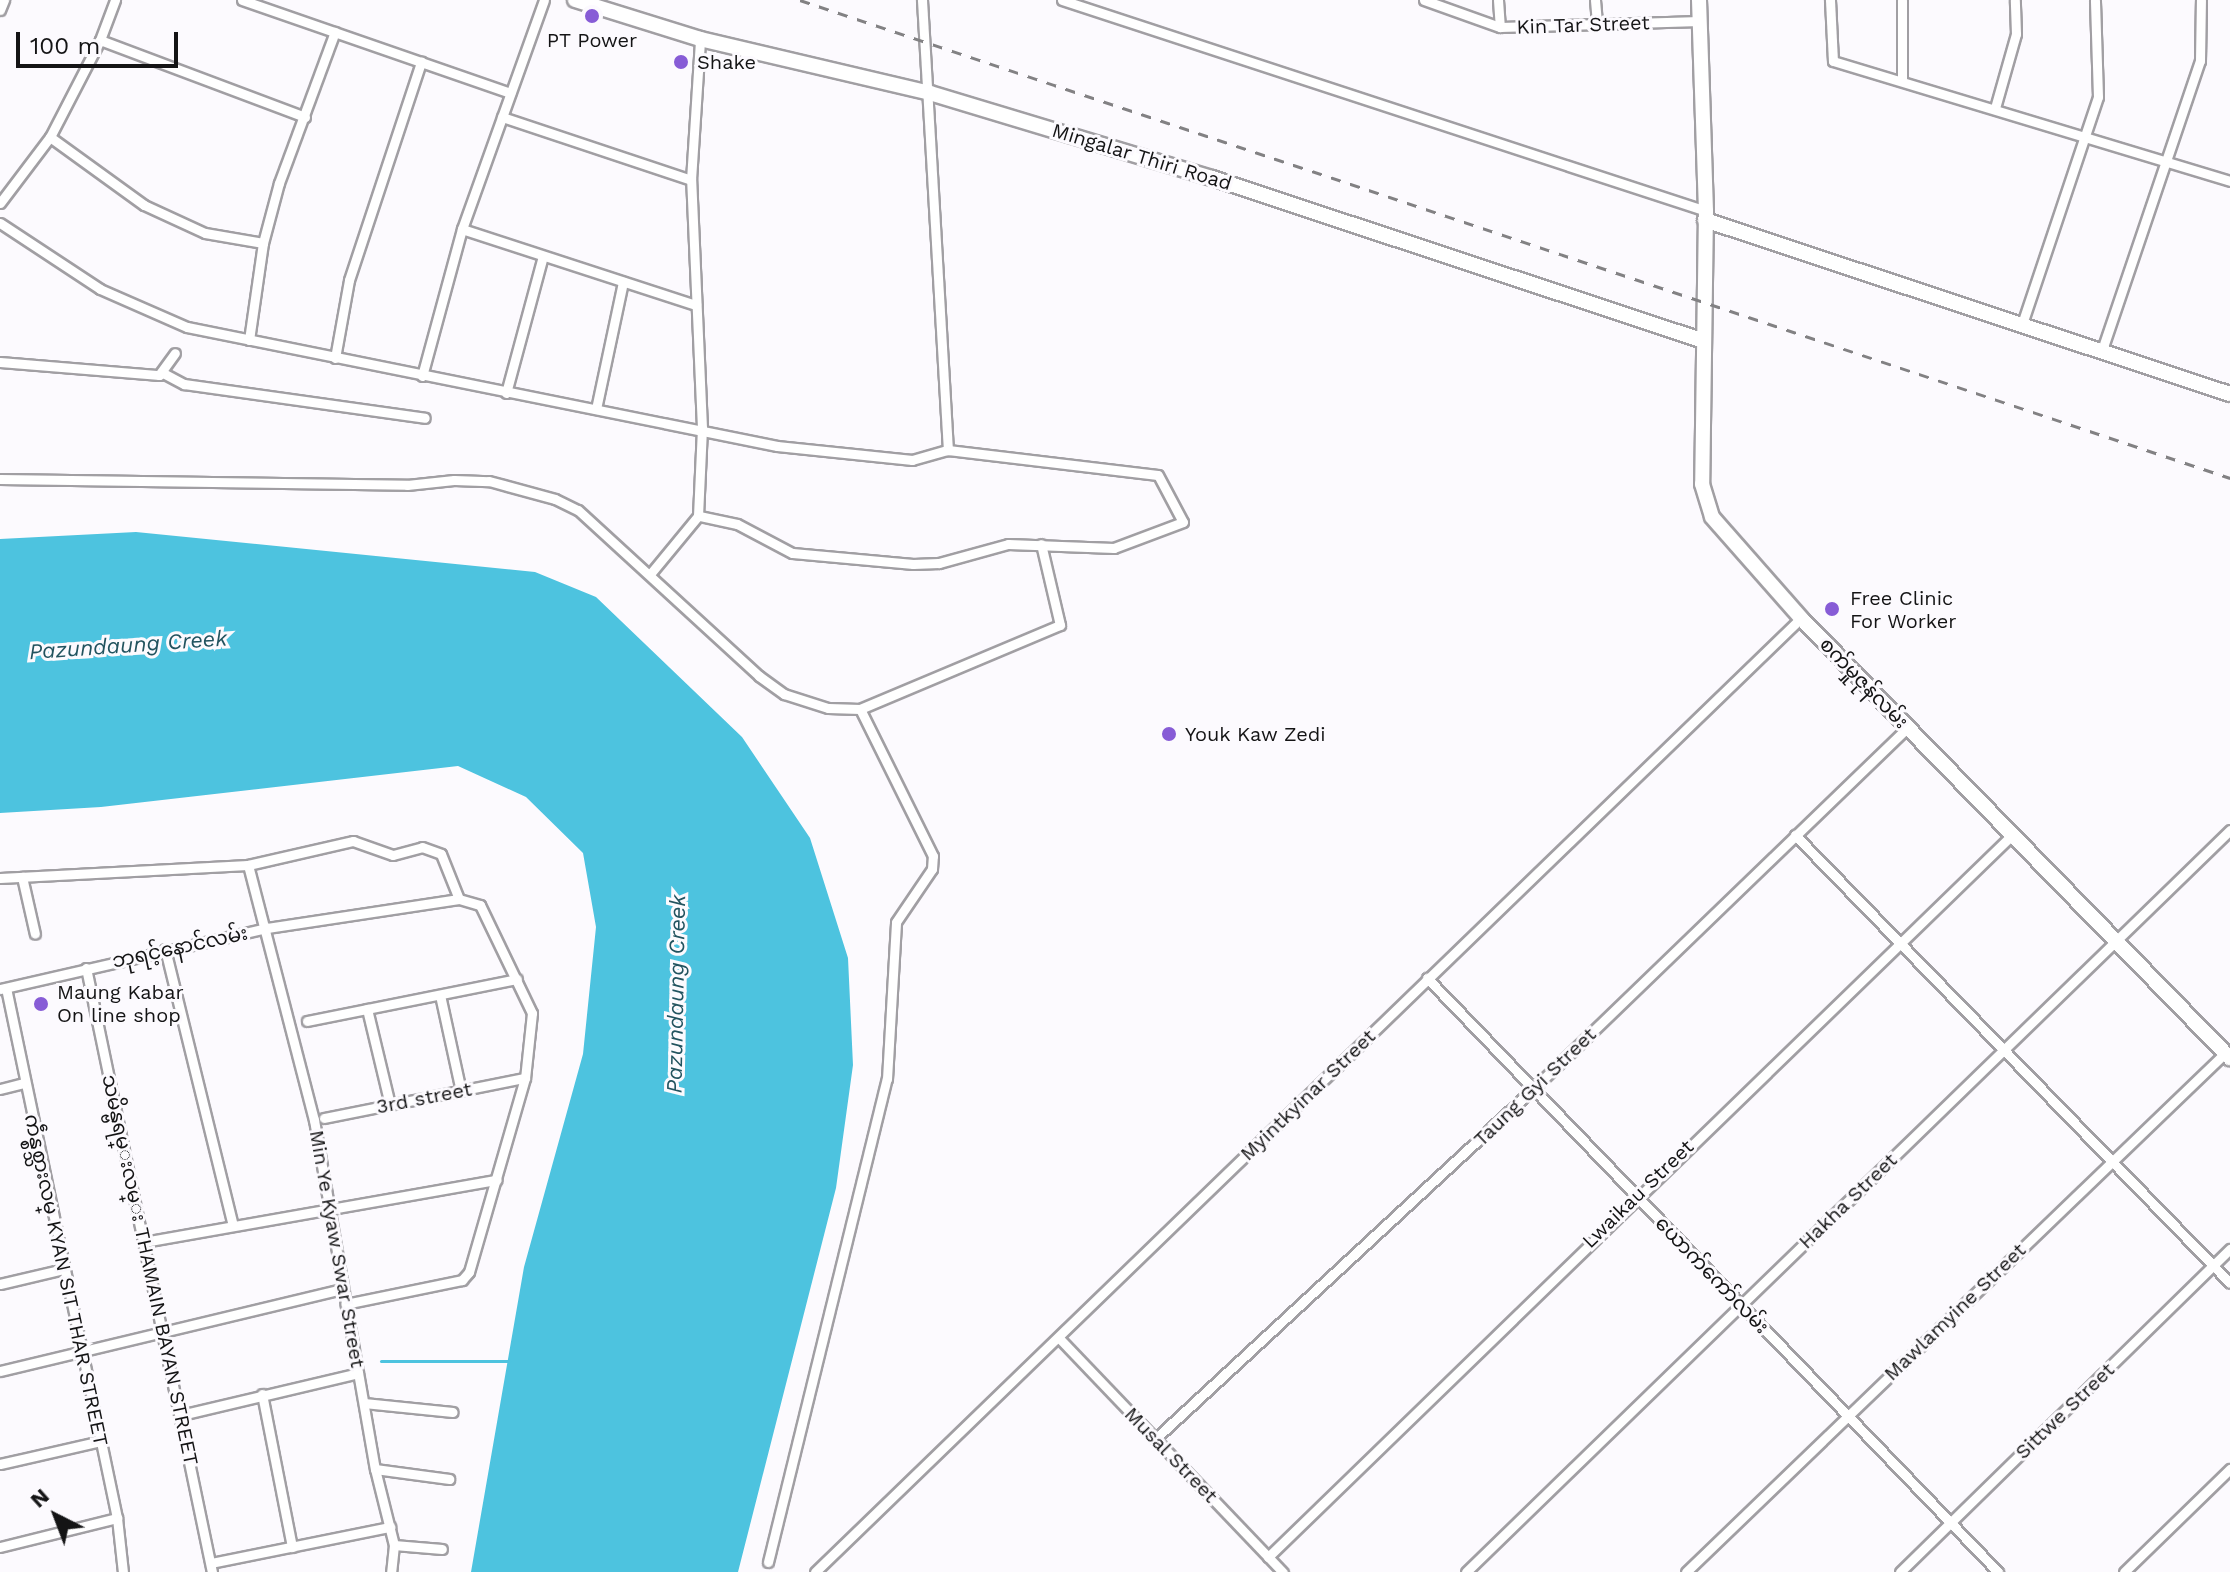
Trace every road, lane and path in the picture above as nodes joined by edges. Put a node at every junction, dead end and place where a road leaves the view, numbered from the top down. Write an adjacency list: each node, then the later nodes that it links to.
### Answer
1 (4, 0): 17 (street)
2 (115, 0): 23 (street)
3 (242, 0): 21 (street)
4 (544, 0): 26 (street)
5 (575, 0): 22 (street, Mingalar Thiri Road)
6 (922, 0): 27 (street)
7 (1062, 0): 37 (street)
8 (1424, 0): 20 (street, Kin Tar Street)
9 (1498, 0): 20 (street)
10 (1595, 0): 19 (street)
11 (1699, 0): 18 (street, စက်မှုဇုန်လမ်း)
12 (1830, 0): 25 (street)
13 (1902, 0): 25 (street)
14 (2015, 0): 28 (street)
15 (2095, 0): 31 (street)
16 (2201, 0): 33 (street)
17 (0, 10)
18 (1700, 21): 19 (street, Kin Tar Street); 37 (street, စက်မှုဇုန်လမ်း)
19 (1597, 25): 20 (street, Kin Tar Street)
20 (1500, 27)
21 (335, 32): 24 (street); 29 (street)
22 (700, 39): 27 (street, Mingalar Thiri Road); 34 (street)
23 (100, 40): 29 (street); 32 (street)
24 (421, 62): 26 (street); 49 (street)
25 (1902, 81): 28 (street)
26 (510, 93): 30 (street)
27 (930, 93): 46 (street, Mingalar Thiri Road); 58 (street)
28 (1995, 108): 31 (street)
29 (305, 117): 40 (street)
30 (502, 117): 34 (street); 39 (street)
31 (2089, 135): 33 (street); 44 (street)
32 (50, 137): 36 (street); 40 (street)
33 (2168, 159): 35 (street); 47 (street)
34 (691, 180): 43 (street)
35 (2230, 181)
36 (0, 203)
37 (1706, 216): 44 (street); 46 (street, စက်မှုဇုန်လမ်း)
38 (0, 223): 45 (street)
39 (462, 229): 41 (street); 52 (street)
40 (263, 243): 45 (street)
41 (543, 256): 42 (street); 53 (street)
42 (623, 282): 43 (street); 55 (street)
43 (696, 305): 57 (street)
44 (2022, 324): 47 (street)
45 (249, 340): 49 (street)
46 (1701, 340): 63 (street, စက်မှုဇုန်လမ်း)
47 (2102, 350): 54 (street)
48 (175, 353): 51 (street)
49 (335, 358): 52 (street)
50 (0, 362): 51 (street)
51 (163, 373): 56 (street)
52 (422, 376): 53 (street)
53 (506, 393): 55 (street)
54 (2230, 394)
55 (596, 409): 57 (street)
56 (425, 418)
57 (702, 428): 58 (street); 60 (street)
58 (948, 450): 61 (street)
59 (0, 479): 62 (street)
60 (698, 516): 61 (street); 62 (street)
61 (1041, 544): 64 (street)
62 (651, 573): 64 (street)
63 (1801, 618): 65 (street, စက်မှုဇုန်လမ်း); 79 (street, Myintkyinar Street)
64 (860, 709): 132 (street)
65 (1908, 727): 67 (street, Taung Gyi Street); 68 (street, စက်မှုဇုန်လမ်း)
66 (2230, 830): 75 (street, Hakha Street)
67 (1795, 835): 76 (street); 90 (street, Taung Gyi Street)
68 (2012, 835): 75 (street, စက်မှုဇုန်လမ်း); 76 (street, Lwaikau Street)
69 (248, 865): 70 (street); 72 (street); 73 (street, Min Ye Kyaw Swar Street)
70 (22, 877): 71 (street); 74 (street)
71 (0, 878)
72 (459, 899): 73 (street, ဘုရင့်နောင်လမ်း); 80 (street)
73 (267, 928): 77 (street, ဘုရင့်နောင်လမ်း); 97 (street, Min Ye Kyaw Swar Street)
74 (35, 934)
75 (2114, 940): 85 (street, Hakha Street); 86 (street, စက်မှုဇုန်လမ်း)
76 (1900, 943): 85 (street); 96 (street, Lwaikau Street)
77 (165, 949): 78 (street, ဘုရင့်နောင်လမ်း); 98 (street)
78 (86, 968): 81 (street, ဘုရင့်နောင်လမ်း); 99 (street, သမိန္ဗရမ္းလမ္း THAMAIN BAYAN STREET)
79 (1427, 978): 90 (street, ယောက်ကော်လမ်း); 109 (street, Myintkyinar Street)
80 (517, 979): 82 (street); 87 (street)
81 (3, 988): 88 (street, ကဵန္စစ္သားလမ္ KYAN SIT THAR STREET)
82 (440, 995): 83 (street); 91 (street)
83 (367, 1009): 84 (street); 92 (street)
84 (307, 1021)
85 (2003, 1050): 94 (street); 107 (street, Hakha Street)
86 (2228, 1056): 94 (street, Mawlamyine Street)
87 (525, 1078): 91 (street, 3rd street); 95 (street)
88 (24, 1083): 89 (street); 102 (street, ကဵန္စစ္သားလမ္ KYAN SIT THAR STREET)
89 (0, 1089)
90 (1532, 1090): 96 (street, ယောက်ကော်လမ်း); 118 (street, Taung Gyi Street)
91 (461, 1091): 92 (street, 3rd street)
92 (390, 1105): 93 (street, 3rd street)
93 (324, 1118)
94 (2111, 1162): 101 (street); 117 (street, Mawlamyine Street)
95 (497, 1180): 97 (street); 106 (street)
96 (1636, 1195): 107 (street, ယောက်ကော်လမ်း); 131 (street, Lwaikau Street)
97 (329, 1207): 98 (street); 105 (street, Min Ye Kyaw Swar Street)
98 (233, 1225): 99 (street)
99 (144, 1242): 108 (street, သမိန္ဗရမ္းလမ္း THAMAIN BAYAN STREET)
100 (2230, 1249): 101 (street, Sittwe Street)
101 (2213, 1265): 103 (street); 125 (street, Sittwe Street)
102 (64, 1269): 104 (street); 110 (street, ကဵန္စစ္သားလမ္ KYAN SIT THAR STREET)
103 (2230, 1283)
104 (0, 1284)
105 (341, 1289): 106 (street, Min Ye Kyaw Swar Street); 108 (street)
106 (345, 1304): 112 (street, Min Ye Kyaw Swar Street)
107 (1741, 1306): 117 (street, ယောက်ကော်လမ်း); 138 (street, Hakha Street)
108 (163, 1328): 110 (street); 116 (street, သမိန္ဗရမ္းလမ္း THAMAIN BAYAN STREET)
109 (1059, 1338): 118 (street, Musal Street); 136 (street, Myintkyinar Street)
110 (82, 1351): 111 (street); 119 (street, ကဵန္စစ္သားလမ္ KYAN SIT THAR STREET)
111 (0, 1371)
112 (358, 1373): 113 (street); 114 (street, Min Ye Kyaw Swar Street)
113 (262, 1394): 116 (street); 129 (street)
114 (364, 1403): 115 (street); 121 (street, Min Ye Kyaw Swar Street)
115 (453, 1412)
116 (181, 1415): 133 (street, သမိန္ဗရမ္းလမ္း THAMAIN BAYAN STREET)
117 (1847, 1417): 125 (street, ယောက်ကော်လမ်း); 139 (street, Mawlamyine Street)
118 (1155, 1439): 131 (street, Musal Street)
119 (101, 1441): 120 (street); 124 (street, ကဵန္စစ္သားလမ္ KYAN SIT THAR STREET)
120 (0, 1464)
121 (375, 1469): 123 (street); 126 (street, Min Ye Kyaw Swar Street)
122 (2230, 1469): 142 (street)
123 (449, 1479)
124 (117, 1518): 128 (street); 134 (street, ကဵန္စစ္သားလမ္ KYAN SIT THAR STREET)
125 (1951, 1523): 140 (street, Sittwe Street); 141 (street, ယောက်ကော်လမ်း)
126 (390, 1527): 127 (street, Min Ye Kyaw Swar Street); 129 (street)
127 (394, 1545): 130 (street); 135 (street, Min Ye Kyaw Swar Street)
128 (0, 1547)
129 (292, 1547): 133 (street)
130 (442, 1549)
131 (1268, 1557): 137 (street, Musal Street)
132 (768, 1562)
133 (212, 1568)
134 (123, 1572)
135 (391, 1572)
136 (815, 1572)
137 (1283, 1572)
138 (1466, 1572)
139 (1686, 1572)
140 (1900, 1572)
141 (1998, 1572)
142 (2124, 1572)

